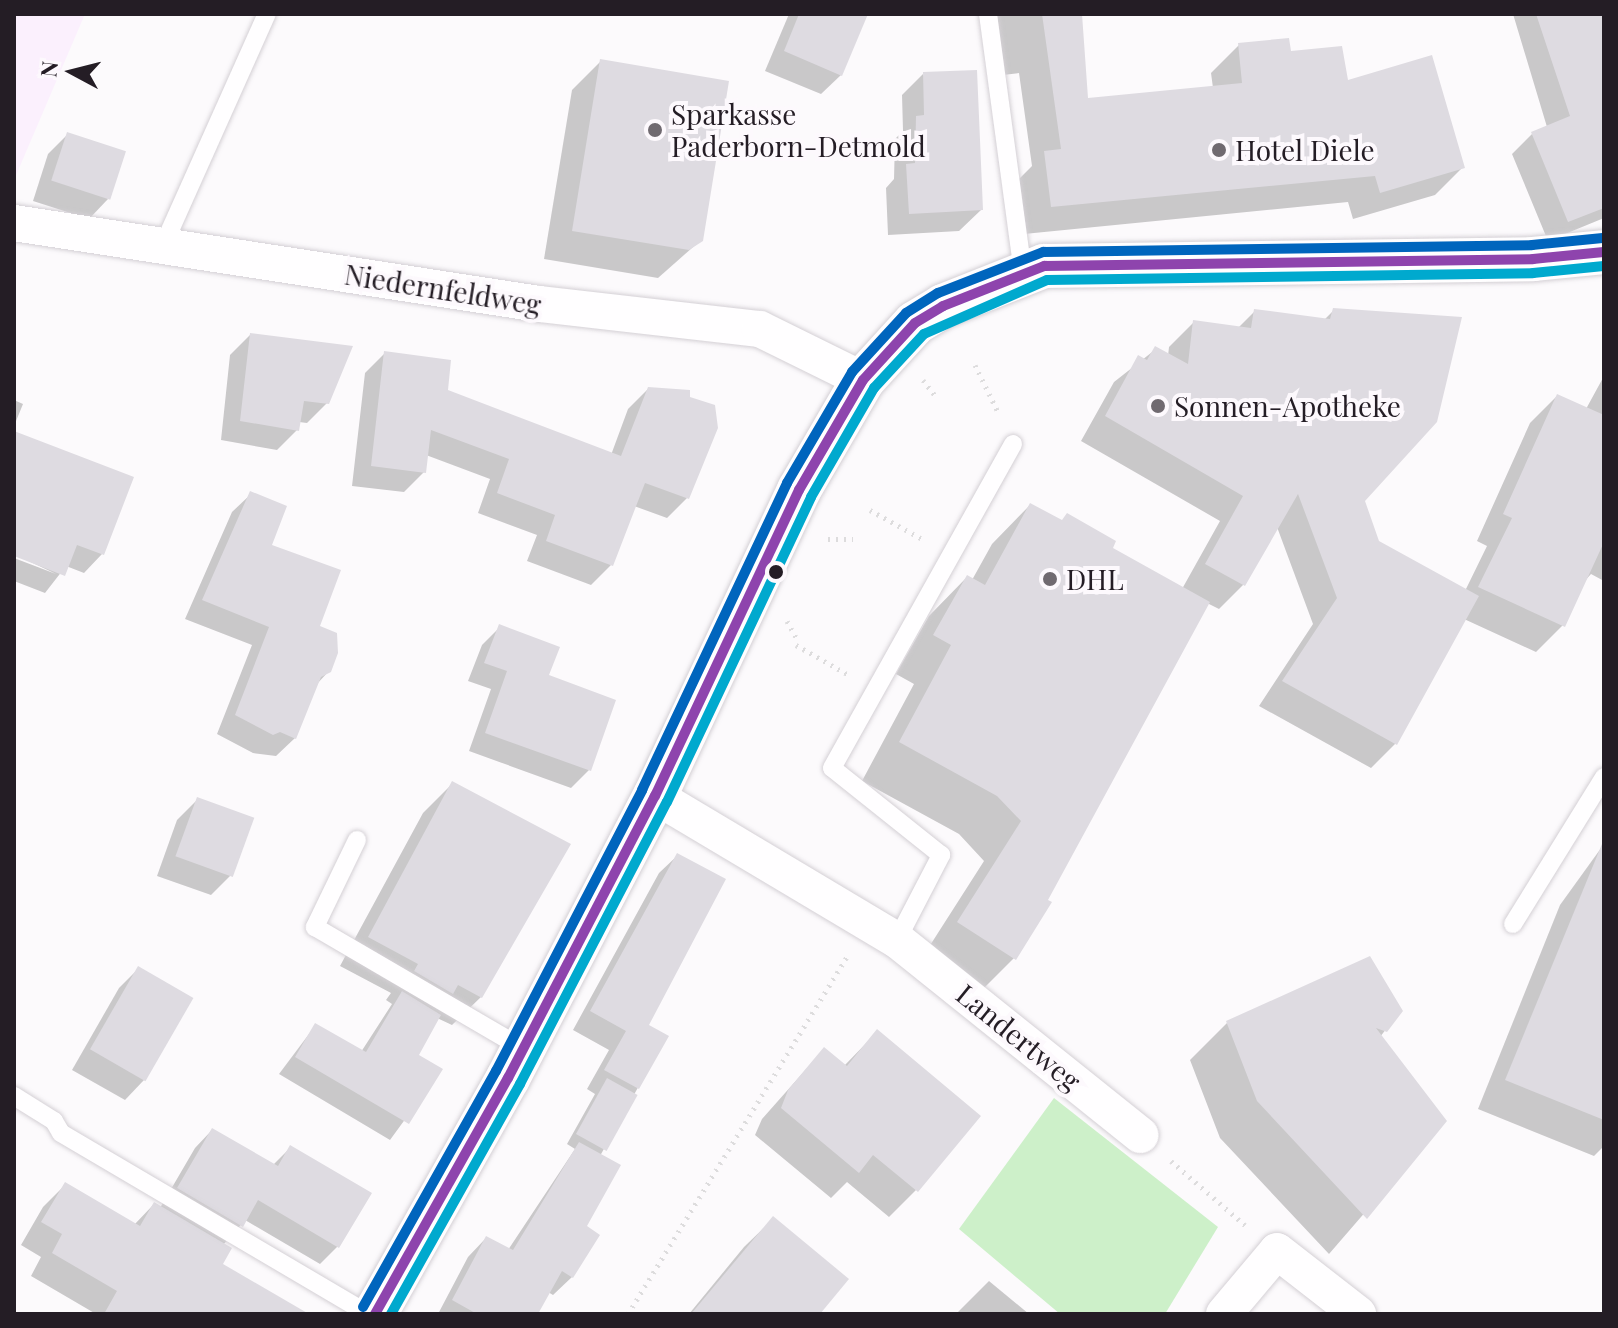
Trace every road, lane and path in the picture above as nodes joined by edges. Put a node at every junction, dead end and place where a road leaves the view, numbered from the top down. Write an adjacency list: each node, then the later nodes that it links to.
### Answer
1 (267, 14): 4 (lane)
2 (988, 14): 6 (lane)
3 (14, 223): 4 (street, Niedernfeldweg)
4 (163, 246): 8 (street, Niedernfeldweg)
5 (1604, 252): 6 (main road)
6 (1023, 272): 8 (main road)
7 (975, 365): 9 (path)
8 (863, 380): 15 (main road)
9 (1013, 444): 11 (lane)
10 (870, 510): 11 (path)
11 (951, 556): 13 (lane)
12 (796, 645): 13 (path)
13 (875, 691): 18 (lane)
14 (1604, 777): 17 (lane)
15 (655, 796): 18 (street, Landertweg); 19 (main road)
16 (357, 840): 19 (lane)
17 (1513, 924)
18 (883, 931): 21 (street, Landertweg); 25 (path)
19 (524, 1049): 24 (main road)
20 (14, 1096): 23 (lane)
21 (1140, 1135): 22 (path)
22 (1277, 1251): 26 (street); 27 (street)
23 (368, 1314)
24 (375, 1314)
25 (628, 1314)
26 (1224, 1314)
27 (1358, 1314)

